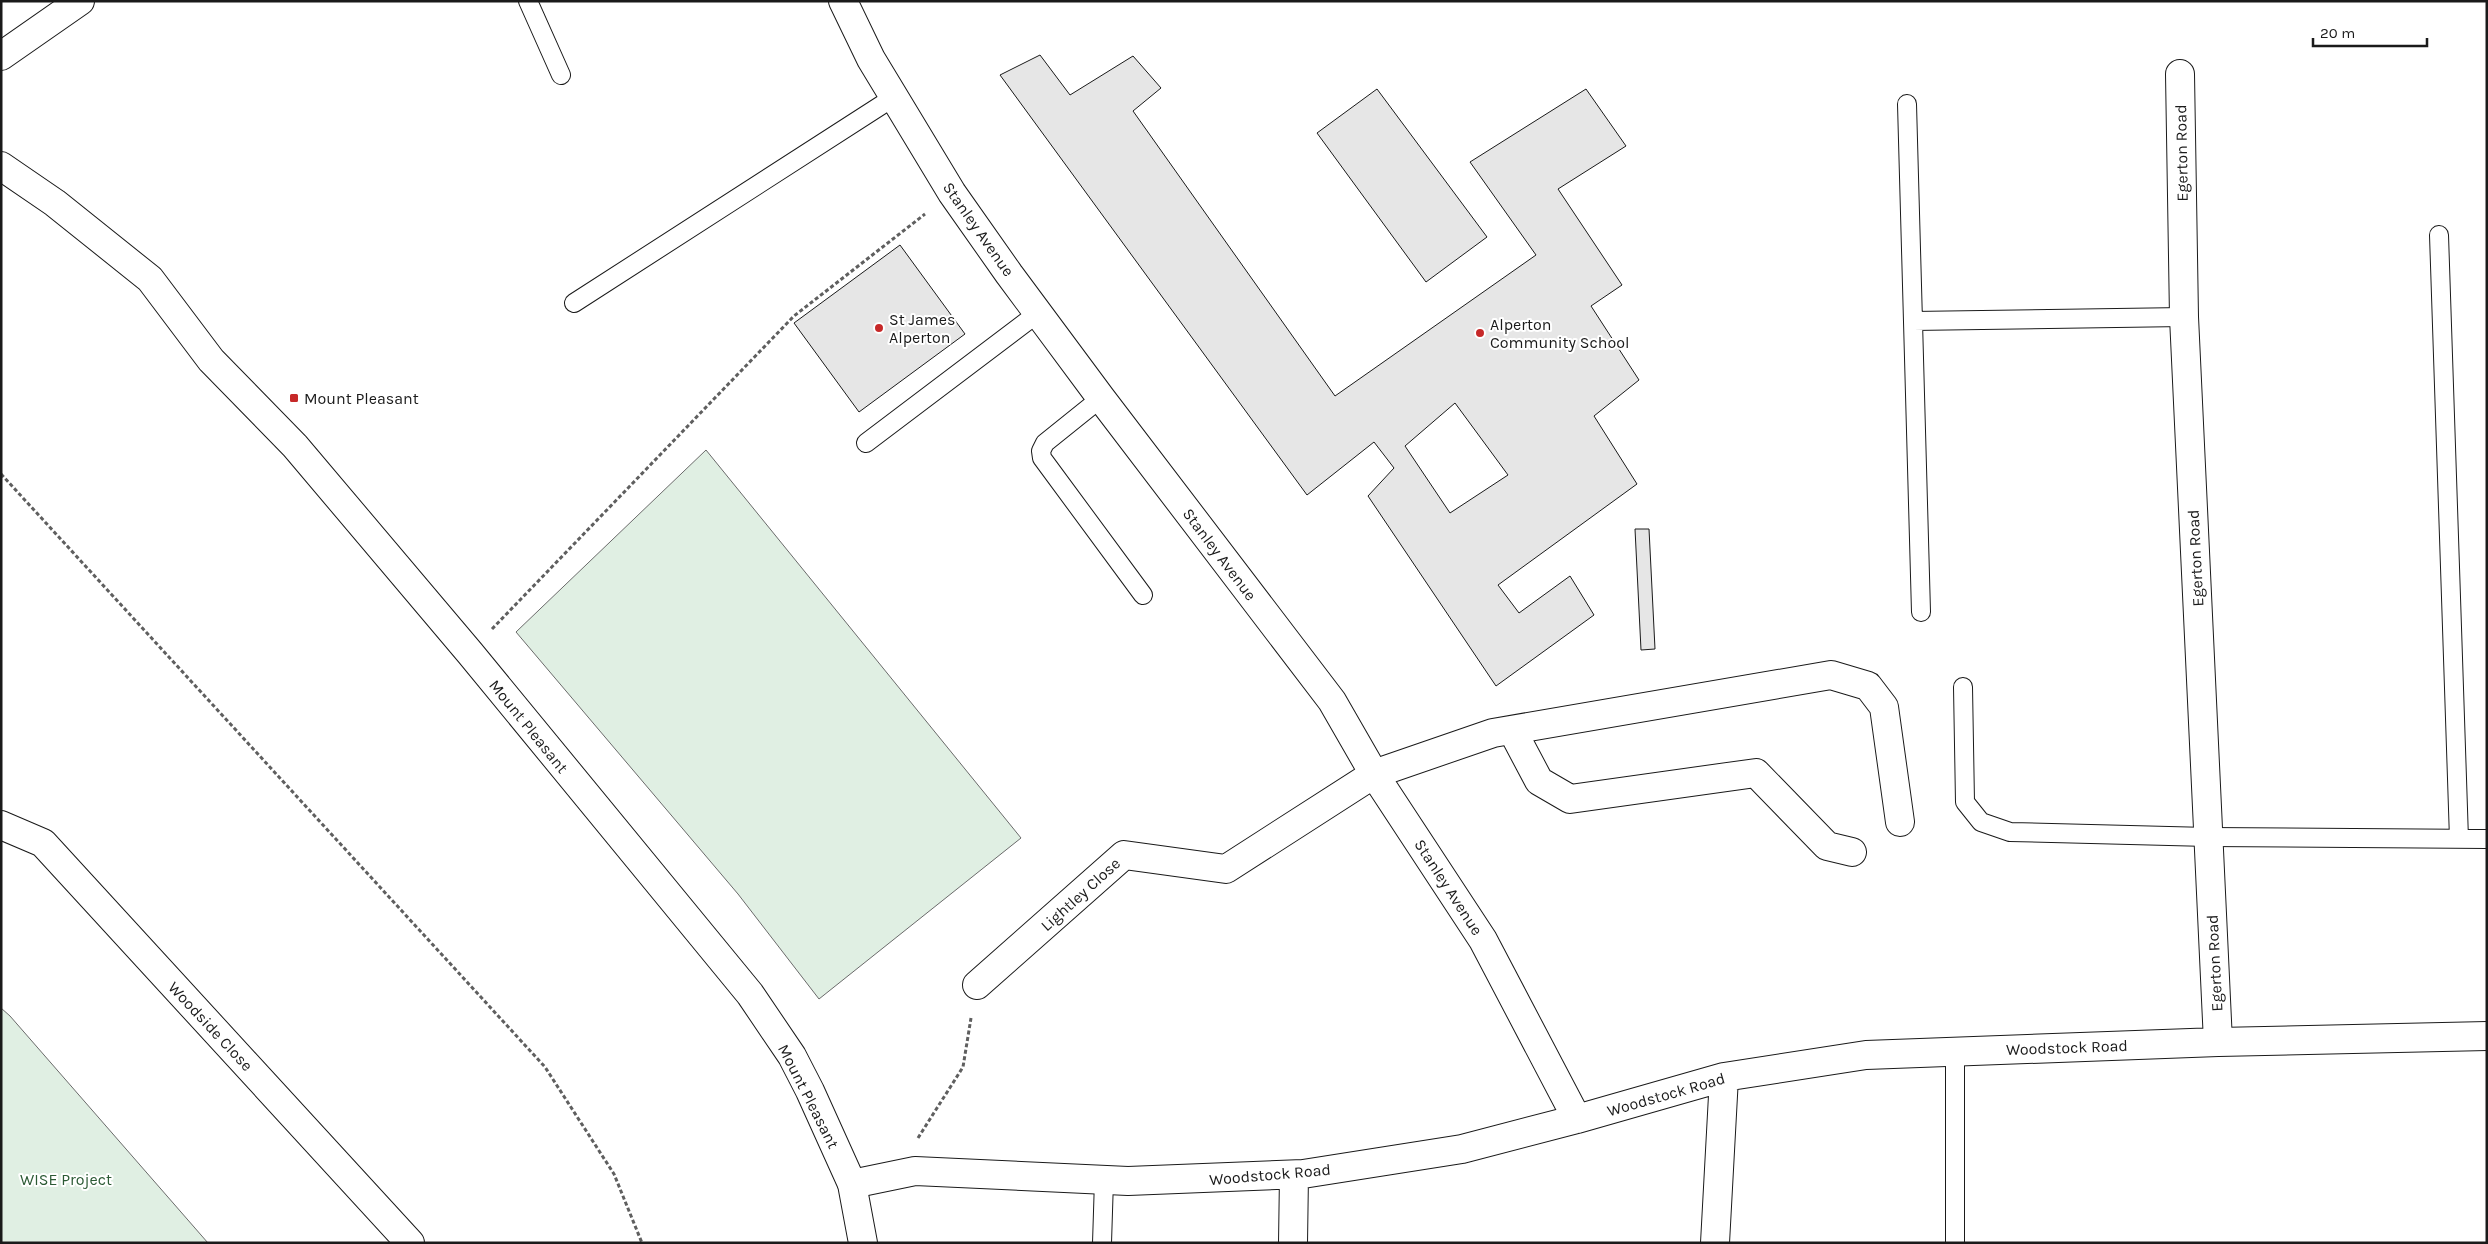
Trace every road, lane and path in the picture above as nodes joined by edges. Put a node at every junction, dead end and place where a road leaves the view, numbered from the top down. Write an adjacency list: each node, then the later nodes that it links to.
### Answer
1 (80, 1): 4 (street)
2 (528, 1): 6 (lane)
3 (843, 1): 7 (street, Stanley Avenue)
4 (1, 56)
5 (2180, 74): 14 (street, Egerton Road)
6 (561, 75)
7 (894, 98): 10 (street, Stanley Avenue); 12 (lane)
8 (1907, 104): 15 (lane)
9 (1, 166): 21 (street, Mount Pleasant)
10 (952, 192): 13 (street, Stanley Avenue); 21 (path)
11 (2439, 235): 28 (lane)
12 (574, 303)
13 (1038, 313): 16 (street, Stanley Avenue); 17 (lane)
14 (2184, 317): 15 (lane); 27 (street, Egerton Road)
15 (1913, 321): 20 (lane)
16 (1101, 398): 19 (lane); 24 (street, Stanley Avenue)
17 (866, 444)
18 (1, 474): 42 (path)
19 (1143, 595)
20 (1921, 612)
21 (470, 653): 40 (street, Mount Pleasant)
22 (1963, 687): 27 (lane)
23 (1512, 730): 24 (street, Lightley Close); 25 (street, Lightley Close); 30 (street)
24 (1374, 774): 31 (street, Lightley Close); 36 (street, Stanley Avenue)
25 (1900, 822)
26 (1, 825): 41 (street, Woodside Close)
27 (2208, 837): 28 (lane); 33 (street, Egerton Road)
28 (2459, 839): 29 (lane)
29 (2487, 839)
30 (1852, 852)
31 (977, 985): 37 (path)
32 (2487, 1036): 33 (street, Woodstock Road)
33 (2218, 1042): 34 (street, Woodstock Road)
34 (1955, 1051): 35 (street, Woodstock Road); 47 (lane)
35 (1724, 1077): 36 (street, Woodstock Road); 46 (street)
36 (1577, 1120): 38 (street, Woodstock Road)
37 (915, 1170): 39 (street, Woodstock Road); 40 (street, Woodstock Road)
38 (1294, 1175): 39 (street, Woodstock Road); 45 (street)
39 (1104, 1180): 44 (lane)
40 (852, 1184): 43 (street, Mount Pleasant)
41 (410, 1243)
42 (642, 1243)
43 (863, 1243)
44 (1102, 1243)
45 (1293, 1243)
46 (1715, 1243)
47 (1955, 1243)

